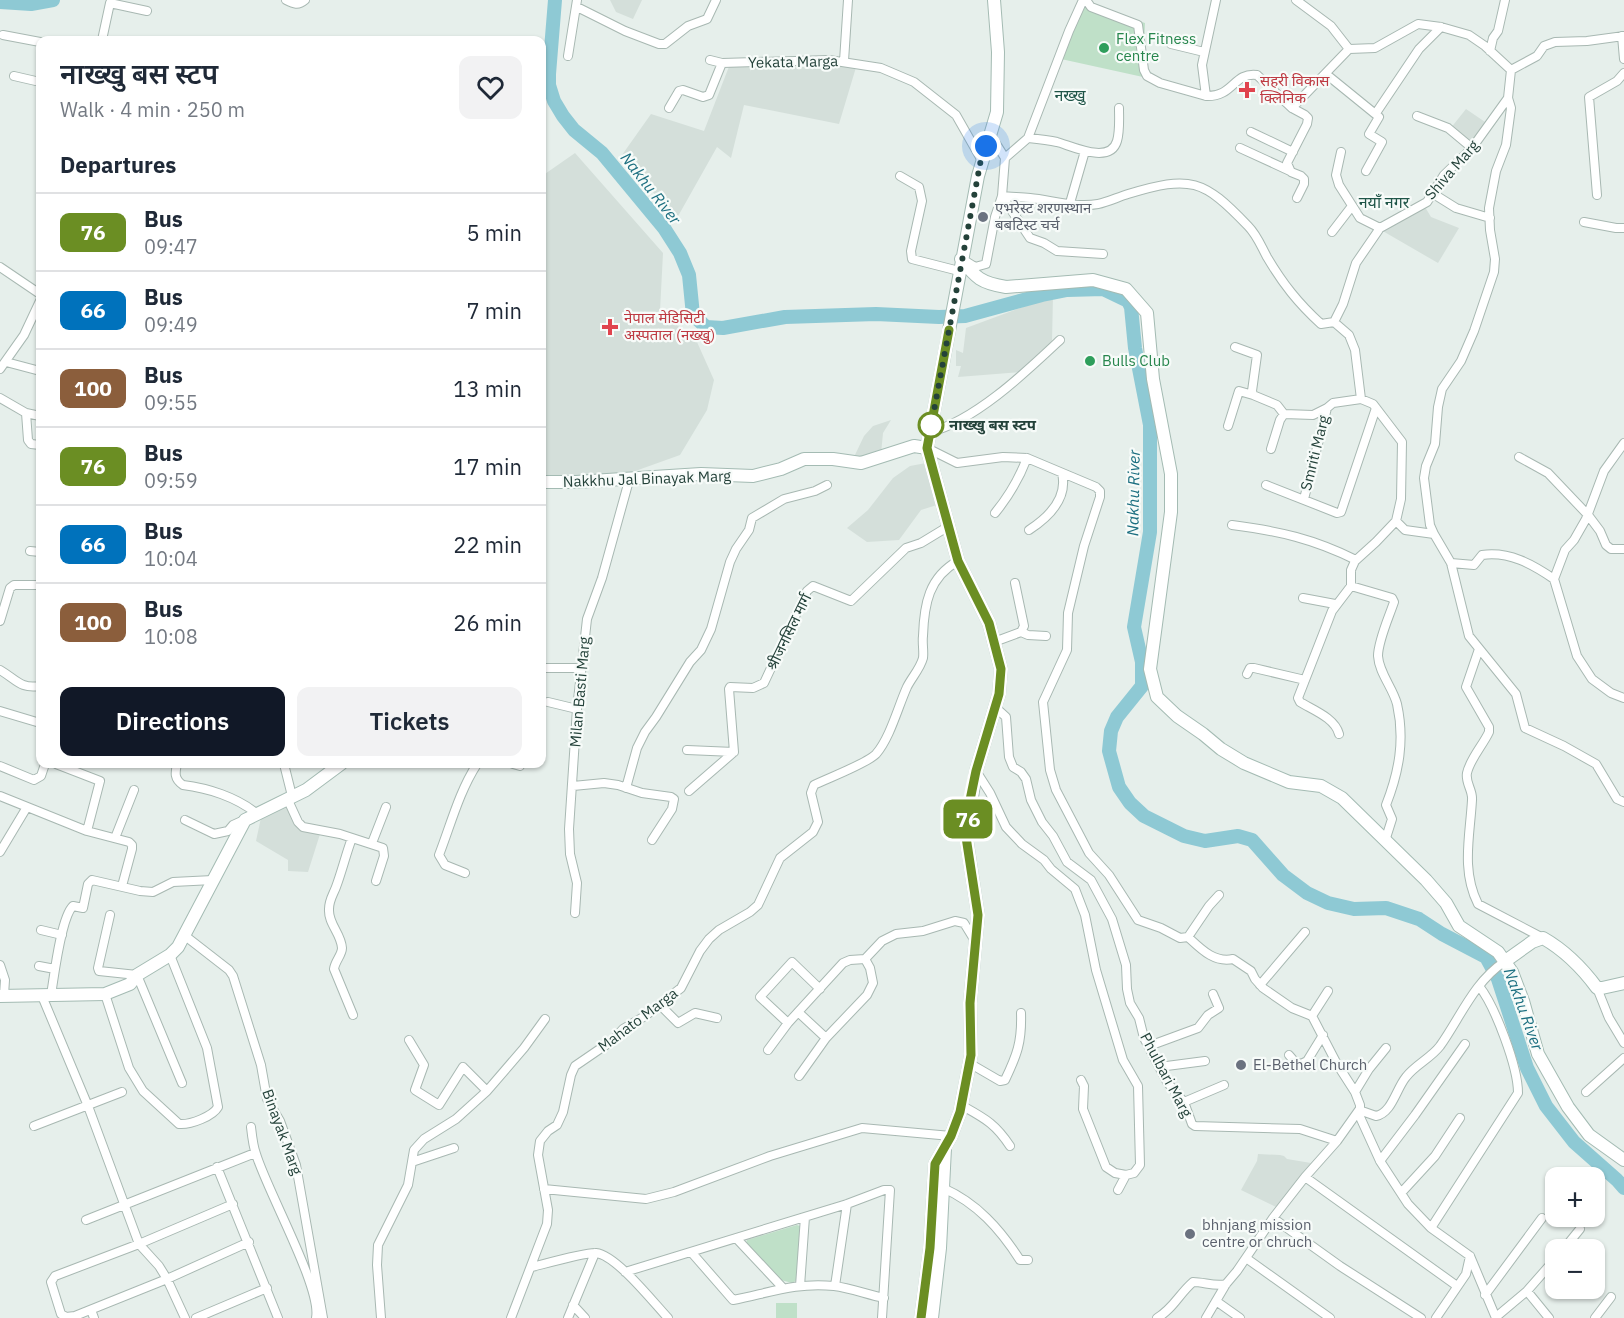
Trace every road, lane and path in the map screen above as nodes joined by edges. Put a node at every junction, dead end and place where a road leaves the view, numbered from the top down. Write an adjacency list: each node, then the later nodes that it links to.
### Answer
1 (286, 0): 2 (street)
2 (305, 0)
3 (716, 0): 10 (street)
4 (848, 0): 24 (street)
5 (994, 0): 39 (street)
6 (1085, 0): 31 (street); 40 (street)
7 (1216, 0): 20 (street)
8 (1296, 0): 18 (street)
9 (1505, 0): 19 (street)
10 (577, 4): 21 (street)
11 (147, 11): 14 (street)
12 (1441, 27): 18 (street); 19 (street); 36 (street)
13 (3, 34): 16 (street)
14 (103, 36)
15 (1623, 36): 22 (street); 26 (street)
16 (36, 41)
17 (1171, 44): 20 (street)
18 (1349, 49): 28 (street)
19 (1490, 51): 26 (street)
20 (1204, 52): 31 (street)
21 (568, 56)
22 (1624, 58)
23 (710, 60): 25 (street, Yekata Marga)
24 (844, 62): 25 (street, Yekata Marga); 47 (street, Yekata Marga)
25 (722, 63): 33 (street)
26 (1511, 70): 32 (street)
27 (1624, 73): 52 (street)
28 (1326, 74): 35 (street); 36 (street)
29 (14, 76): 30 (street)
30 (36, 81)
31 (1206, 96): 35 (street)
32 (1508, 98): 42 (street, Shiva Marg); 57 (street)
33 (669, 108)
34 (1119, 108): 43 (street)
35 (1292, 108): 44 (street)
36 (1376, 113): 48 (street)
37 (1417, 116): 42 (street)
38 (1251, 132): 44 (street)
39 (990, 134): 46 (street); 47 (street)
40 (1029, 138): 43 (street); 46 (street)
41 (1240, 148): 49 (street)
42 (1472, 148): 51 (street, Shiva Marg)
43 (1085, 151): 55 (street)
44 (1293, 152): 49 (street)
45 (1341, 152): 56 (street)
46 (1005, 158): 53 (street)
47 (981, 159): 63 (street)
48 (1366, 171)
49 (1291, 172): 54 (street)
50 (900, 176): 63 (street)
51 (1432, 193): 57 (street); 59 (street, Shiva Marg)
52 (1597, 195)
53 (1002, 196): 55 (street); 62 (street); 63 (street)
54 (1297, 198)
55 (1070, 203): 67 (street)
56 (1352, 206): 59 (street); 61 (street)
57 (1490, 218): 100 (street)
58 (1584, 222): 60 (street)
59 (1380, 228): 67 (street, Shiva Marg)
60 (1624, 228)
61 (1332, 232)
62 (1103, 254)
63 (960, 266): 81 (street); 156 (street)
64 (0, 267): 65 (street)
65 (36, 291)
66 (36, 310): 70 (street)
67 (1334, 322): 74 (street)
68 (1060, 340): 81 (street)
69 (1235, 347): 72 (street)
70 (3, 365): 71 (street)
71 (36, 370)
72 (1253, 395): 78 (street); 80 (street)
73 (0, 398): 77 (street)
74 (1361, 399): 75 (street, Smriti Marg); 76 (street)
75 (1327, 408): 78 (street); 93 (street, Smriti Marg)
76 (1376, 408): 93 (street); 96 (street)
77 (26, 412): 79 (street); 83 (street)
78 (1284, 414): 85 (street)
79 (36, 415)
80 (1228, 426)
81 (930, 432): 84 (street)
82 (1624, 443): 95 (street)
83 (36, 445)
84 (927, 448): 87 (street); 89 (street, Nakkhu Jal Binayak Marg); 98 (street)
85 (1271, 449)
86 (1519, 457): 95 (street)
87 (1026, 458): 88 (street); 94 (street)
88 (1062, 473): 99 (street); 170 (street)
89 (630, 477): 90 (street, Nakkhu Jal Binayak Marg); 119 (street, Milan Basti Marg)
90 (546, 482)
91 (827, 485): 142 (street)
92 (1266, 485): 93 (street)
93 (1304, 499)
94 (995, 513)
95 (1588, 515): 101 (street); 107 (street)
96 (1396, 520): 100 (street); 104 (street)
97 (1232, 525): 104 (street)
98 (949, 526): 105 (street); 132 (street, श्रीजनसिल मार्ग)
99 (1029, 531)
100 (1434, 534): 106 (street)
101 (1624, 549)
102 (30, 551): 103 (street)
103 (36, 552)
104 (1356, 560): 110 (street)
105 (958, 561): 116 (street); 190 (street, Mahato Marga)
106 (1450, 563): 107 (street); 117 (street)
107 (1554, 579): 124 (street)
108 (1015, 583): 114 (street)
109 (36, 585): 113 (street)
110 (1351, 586): 112 (street); 156 (street)
111 (1303, 598): 112 (street)
112 (1335, 604): 122 (street)
113 (0, 619)
114 (1021, 632): 115 (street); 116 (street)
115 (1046, 636)
116 (994, 642): 126 (street)
117 (1479, 649): 147 (street); 171 (street)
118 (546, 668): 119 (street)
119 (580, 668): 127 (street, Milan Basti Marg)
120 (0, 670): 123 (street)
121 (1247, 674): 122 (street)
122 (1305, 680): 130 (street)
123 (36, 687)
124 (1624, 698)
125 (548, 702): 127 (street)
126 (995, 707): 140 (street); 203 (street, Phulbari Marg)
127 (577, 709): 141 (street, Milan Basti Marg)
128 (0, 711): 129 (street)
129 (36, 722)
130 (1339, 734)
131 (687, 750): 132 (street)
132 (734, 752): 144 (street)
133 (0, 766): 134 (street)
134 (44, 768)
135 (66, 768): 152 (street)
136 (176, 768): 150 (street)
137 (285, 768): 146 (street)
138 (336, 768): 146 (street)
139 (475, 768): 159 (street)
140 (976, 771): 172 (street); 236 (street)
141 (573, 786): 142 (street); 164 (street, Milan Basti Marg)
142 (626, 788): 155 (street)
143 (134, 790): 153 (street)
144 (689, 791)
145 (0, 796): 148 (street)
146 (290, 797): 150 (street); 154 (street)
147 (1624, 802)
148 (27, 807): 152 (street); 158 (street)
149 (386, 807): 157 (street)
150 (250, 816): 151 (street); 160 (street)
151 (185, 819)
152 (87, 831): 153 (street)
153 (115, 838): 162 (street)
154 (352, 838): 157 (street); 193 (street)
155 (652, 840)
156 (1385, 841): 175 (street)
157 (372, 843): 161 (street)
158 (0, 852)
159 (465, 873)
160 (213, 880): 162 (street); 169 (street)
161 (376, 881)
162 (122, 886): 168 (street)
163 (1219, 895): 170 (street)
164 (575, 913)
165 (110, 915): 179 (street)
166 (41, 930): 168 (street)
167 (1305, 932): 182 (street)
168 (62, 935): 178 (street)
169 (184, 935): 173 (street); 282 (street, Binayak Marg)
170 (1188, 937): 182 (street)
171 (1543, 938): 175 (street); 183 (street)
172 (975, 941): 174 (street); 209 (street)
173 (170, 955): 179 (street); 186 (street)
174 (865, 959): 184 (street); 199 (street)
175 (1502, 964): 180 (street); 232 (street)
176 (0, 965): 189 (street)
177 (39, 966): 178 (street)
178 (56, 969): 188 (street)
179 (137, 975): 186 (street); 213 (street)
180 (1481, 983): 222 (street); 249 (street)
181 (1624, 983): 183 (street)
182 (1260, 985): 194 (street)
183 (1597, 988): 202 (street)
184 (819, 989): 191 (street); 197 (street)
185 (1328, 991): 194 (street)
186 (105, 994): 188 (street)
187 (1213, 994): 203 (street)
188 (46, 995): 189 (street); 221 (street)
189 (2, 996)
190 (660, 1005): 195 (street); 239 (street, Mahato Marga)
191 (798, 1012): 197 (street); 199 (street)
192 (1021, 1013): 209 (street)
193 (353, 1015)
194 (1312, 1016): 198 (street)
195 (717, 1018)
196 (545, 1019): 215 (street)
197 (788, 1023): 205 (street)
198 (1323, 1035): 206 (street); 217 (street)
199 (826, 1038): 211 (street)
200 (409, 1040): 215 (street)
201 (1466, 1044): 233 (street)
202 (1624, 1044)
203 (1149, 1046): 210 (street, Phulbari Marg)
204 (1386, 1048): 217 (street)
205 (768, 1050)
206 (1289, 1055)
207 (1624, 1058): 218 (street)
208 (1205, 1061): 210 (street)
209 (969, 1063): 220 (street)
210 (1159, 1067): 219 (street, Phulbari Marg)
211 (799, 1076)
212 (1081, 1080): 236 (street)
213 (182, 1083)
214 (1224, 1085): 219 (street)
215 (487, 1091): 234 (street)
216 (122, 1092): 221 (street)
217 (1355, 1092): 222 (street)
218 (1586, 1092)
219 (1184, 1102): 227 (street, Phulbari Marg)
220 (961, 1105): 226 (street); 228 (street)
221 (88, 1106): 224 (street); 244 (street)
222 (1359, 1108): 227 (street); 233 (street)
223 (1460, 1118): 241 (street)
224 (34, 1126)
225 (251, 1127): 231 (street)
226 (951, 1136): 230 (street); 239 (street)
227 (1337, 1141): 237 (street)
228 (1010, 1146)
229 (454, 1148): 234 (street)
230 (945, 1148): 238 (street); 255 (street)
231 (255, 1153): 235 (street); 281 (street)
232 (1624, 1160)
233 (1380, 1161): 241 (street)
234 (412, 1162): 283 (street)
235 (217, 1167): 242 (street); 244 (street)
236 (1126, 1175): 240 (street)
237 (1305, 1176): 246 (street); 268 (street)
238 (943, 1188): 255 (street); 260 (street)
239 (544, 1189): 261 (street, Mahato Marga)
240 (1118, 1190)
241 (1401, 1193): 249 (street)
242 (233, 1204): 253 (street); 254 (street)
243 (847, 1204): 245 (street); 267 (street); 274 (street)
244 (124, 1205): 248 (street); 254 (street)
245 (805, 1217): 251 (street); 266 (street)
246 (1273, 1218): 259 (street); 295 (street)
247 (1542, 1218): 272 (street)
248 (86, 1220)
249 (1431, 1228): 258 (street)
250 (1580, 1229): 252 (street)
251 (737, 1239): 257 (street); 270 (street)
252 (1572, 1239)
253 (249, 1242): 264 (street); 269 (street)
254 (139, 1244): 264 (street); 277 (street)
255 (935, 1248): 289 (street); 290 (street)
256 (595, 1253): 261 (street); 263 (street); 276 (street)
257 (692, 1253): 263 (street); 270 (street)
258 (1470, 1256): 268 (street); 272 (street)
259 (1246, 1258): 265 (street); 294 (street)
260 (1028, 1260)
261 (532, 1267): 284 (street, Mahato Marga)
262 (1545, 1271): 271 (street)
263 (625, 1272): 287 (street)
264 (167, 1279): 277 (street); 278 (street)
265 (1226, 1284): 275 (street); 291 (street)
266 (800, 1286): 267 (street); 270 (street)
267 (835, 1286): 274 (street)
268 (1457, 1286): 296 (street)
269 (267, 1288): 279 (street); 280 (street)
270 (783, 1288)
271 (1527, 1292): 297 (street); 298 (street)
272 (1485, 1295): 297 (street)
273 (1611, 1297): 299 (street)
274 (884, 1298): 288 (street)
275 (1216, 1301): 292 (street); 293 (street)
276 (573, 1305): 285 (street); 286 (street)
277 (93, 1314)
278 (185, 1318)
279 (196, 1318)
280 (278, 1318)
281 (316, 1318)
282 (323, 1318)
283 (381, 1318)
284 (511, 1318)
285 (568, 1318)
286 (585, 1318)
287 (668, 1318)
288 (882, 1318)
289 (921, 1318)
290 (932, 1318)
291 (1157, 1318)
292 (1206, 1318)
293 (1240, 1318)
294 (1330, 1318)
295 (1421, 1318)
296 (1436, 1318)
297 (1496, 1318)
298 (1549, 1318)
299 (1595, 1318)

